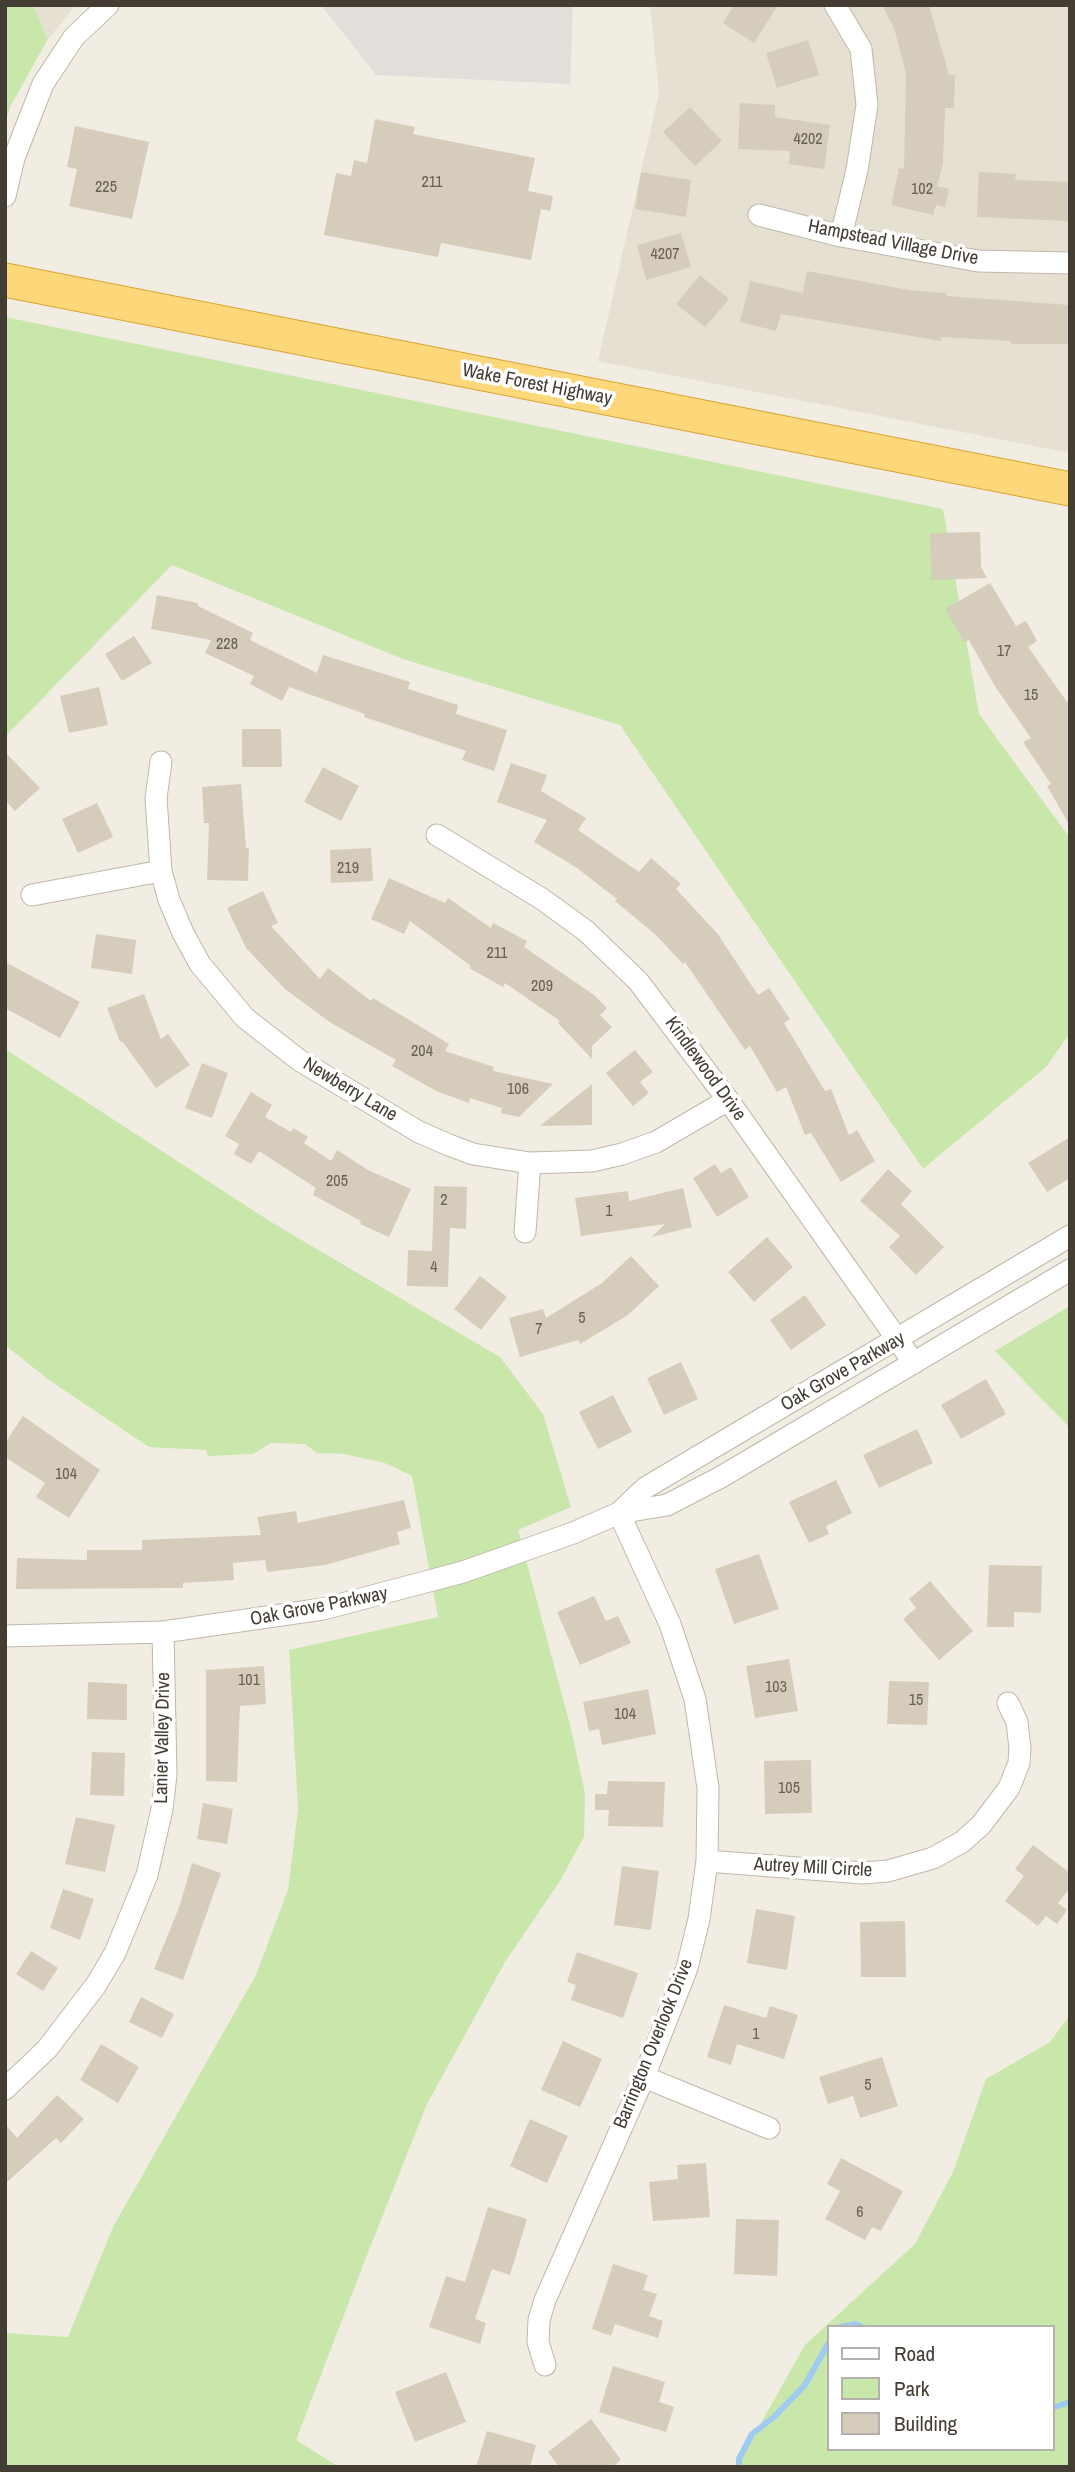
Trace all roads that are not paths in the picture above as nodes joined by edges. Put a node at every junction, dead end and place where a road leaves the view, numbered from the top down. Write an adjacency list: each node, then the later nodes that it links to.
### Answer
1 (108, 5): 3 (street)
2 (835, 5): 5 (street)
3 (5, 195)
4 (760, 215): 5 (street, Hampstead Village Drive)
5 (841, 236): 6 (street, Hampstead Village Drive)
6 (1070, 263)
7 (5, 280): 8 (highway, Wake Forest Highway)
8 (1070, 489)
9 (161, 762): 11 (street, Newberry Lane)
10 (437, 835): 13 (street, Kindlewood Drive)
11 (161, 871): 12 (street); 14 (street, Newberry Lane)
12 (32, 895)
13 (728, 1100): 14 (street, Newberry Lane); 18 (street, Kindlewood Drive)
14 (530, 1163): 15 (street)
15 (525, 1232)
16 (1070, 1236): 18 (street, Oak Grove Parkway)
17 (1070, 1270): 19 (street, Oak Grove Parkway)
18 (899, 1339): 19 (street, Kindlewood Drive); 20 (street, Oak Grove Parkway)
19 (914, 1363): 20 (street, Oak Grove Parkway)
20 (619, 1513): 21 (street, Oak Grove Parkway); 24 (street, Barrington Overlook Drive)
21 (163, 1632): 22 (street, Oak Grove Parkway); 26 (street, Lanier Valley Drive)
22 (5, 1636)
23 (1008, 1703): 24 (street, Autrey Mill Circle)
24 (707, 1861): 25 (street, Barrington Overlook Drive)
25 (643, 2077): 27 (street); 28 (street, Barrington Overlook Drive)
26 (5, 2090)
27 (769, 2128)
28 (545, 2365)

